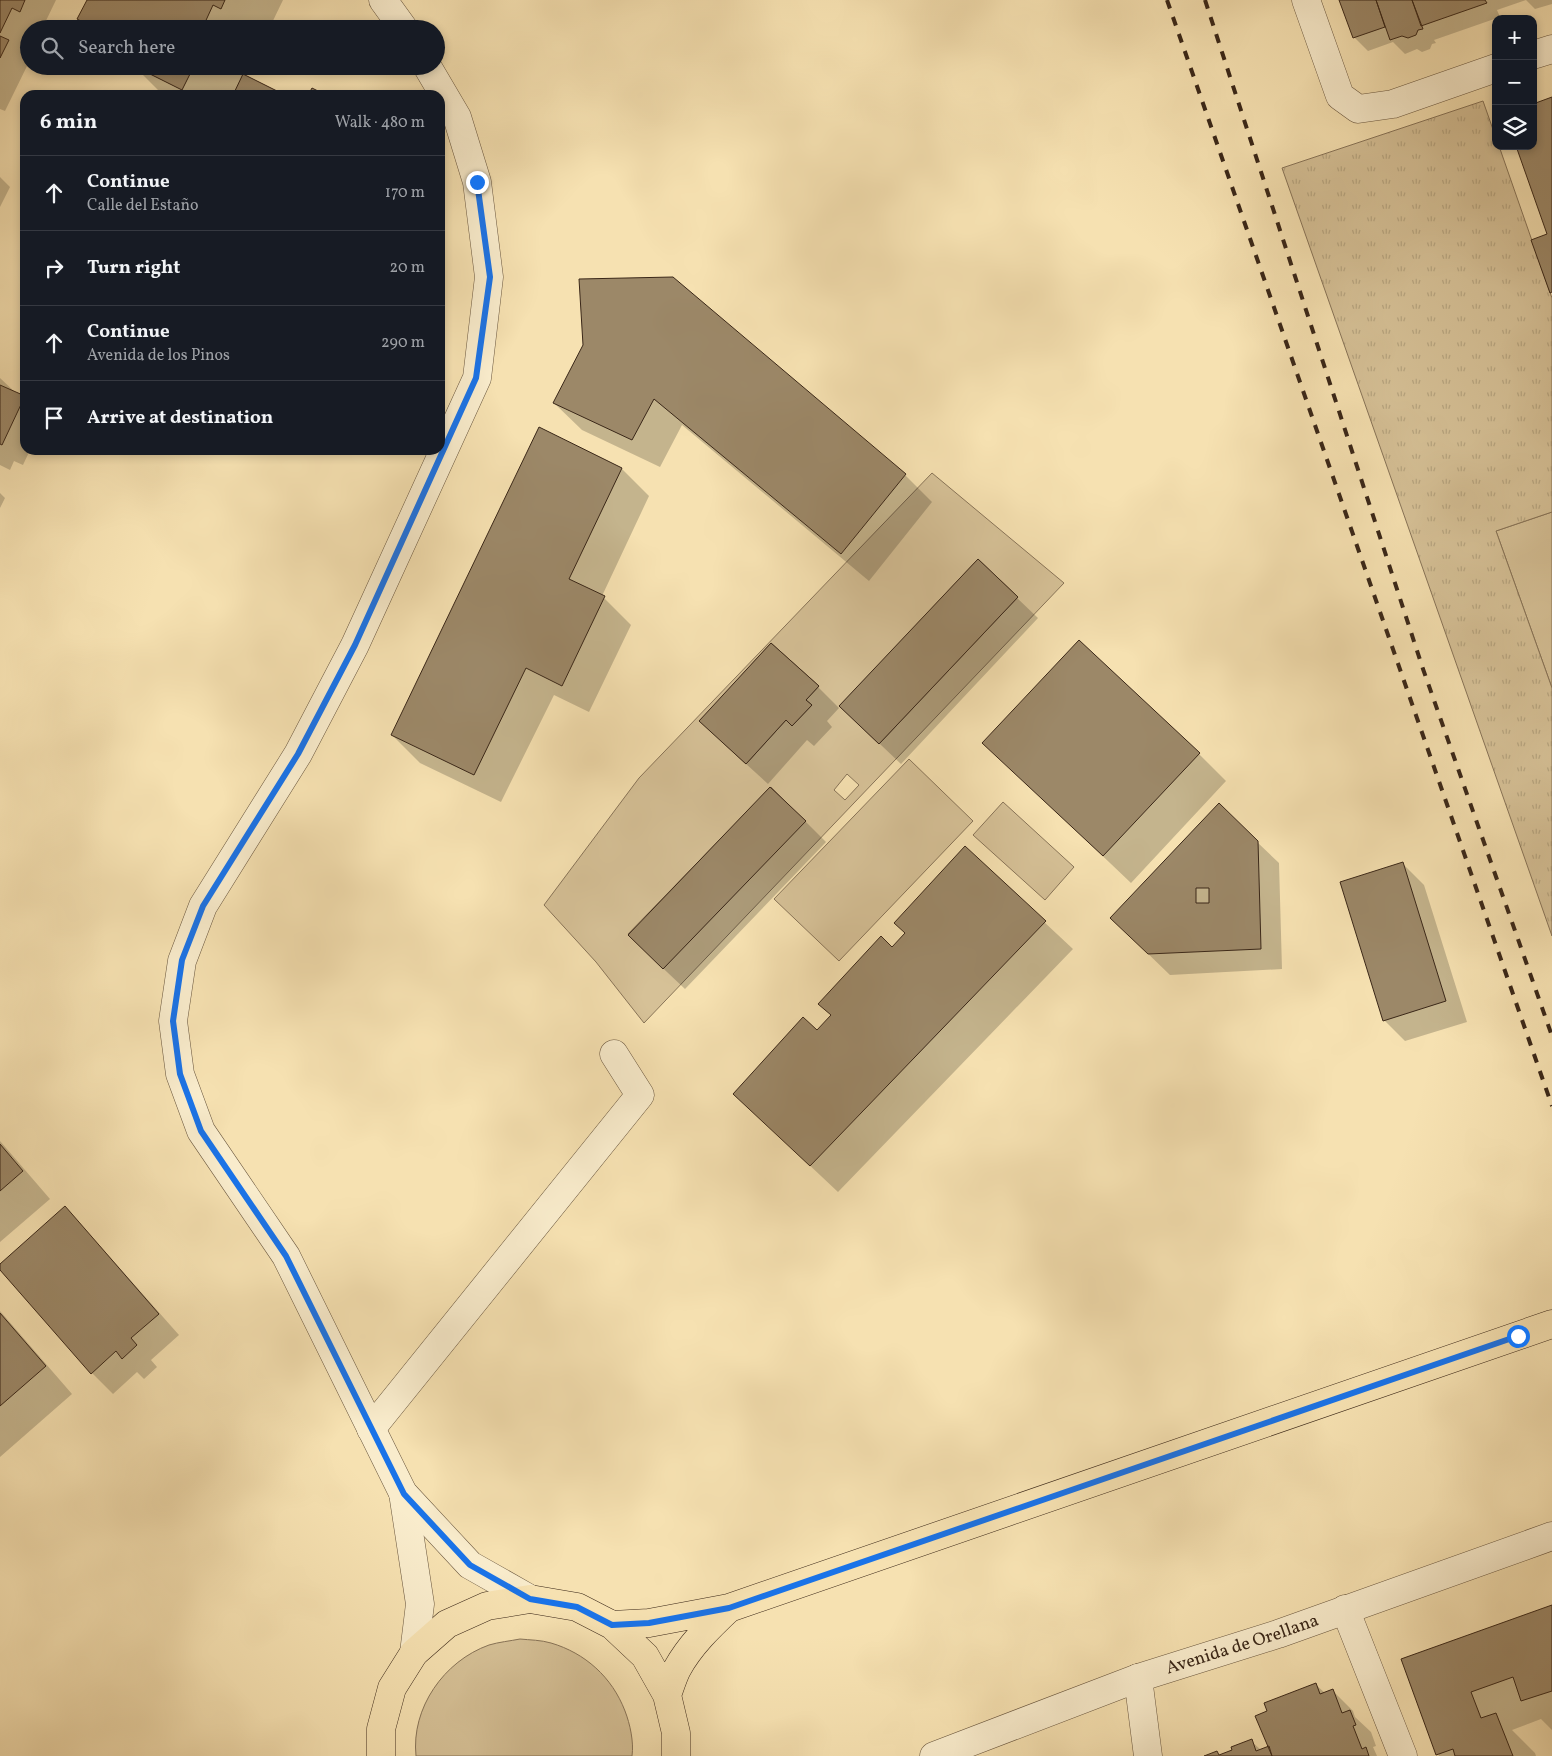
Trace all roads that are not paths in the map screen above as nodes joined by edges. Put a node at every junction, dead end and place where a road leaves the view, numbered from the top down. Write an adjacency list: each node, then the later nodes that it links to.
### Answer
1 (383, 0): 3 (street)
2 (1306, 0): 6 (street)
3 (397, 20)
4 (1552, 48): 5 (street)
5 (1537, 54)
6 (1492, 69)
7 (432, 75): 8 (street)
8 (441, 90)
9 (445, 97): 10 (street)
10 (445, 446)
11 (441, 455): 14 (street)
12 (614, 1054): 14 (street)
13 (1552, 1324): 18 (main road)
14 (371, 1429): 15 (street)
15 (404, 1494): 17 (street); 21 (street)
16 (1552, 1536): 19 (street, Avenida de Orellana)
17 (530, 1599): 20 (main road); 21 (main road)
18 (729, 1608): 20 (main road); 23 (main road)
19 (1346, 1609): 22 (street, Avenida de Orellana); 28 (street)
20 (612, 1625): 23 (main road)
21 (414, 1653): 24 (main road)
22 (1138, 1678): 26 (street, Avenida de Orellana); 27 (street)
23 (667, 1695): 25 (main road)
24 (381, 1756)
25 (676, 1756)
26 (934, 1756)
27 (1148, 1756)
28 (1403, 1756)

